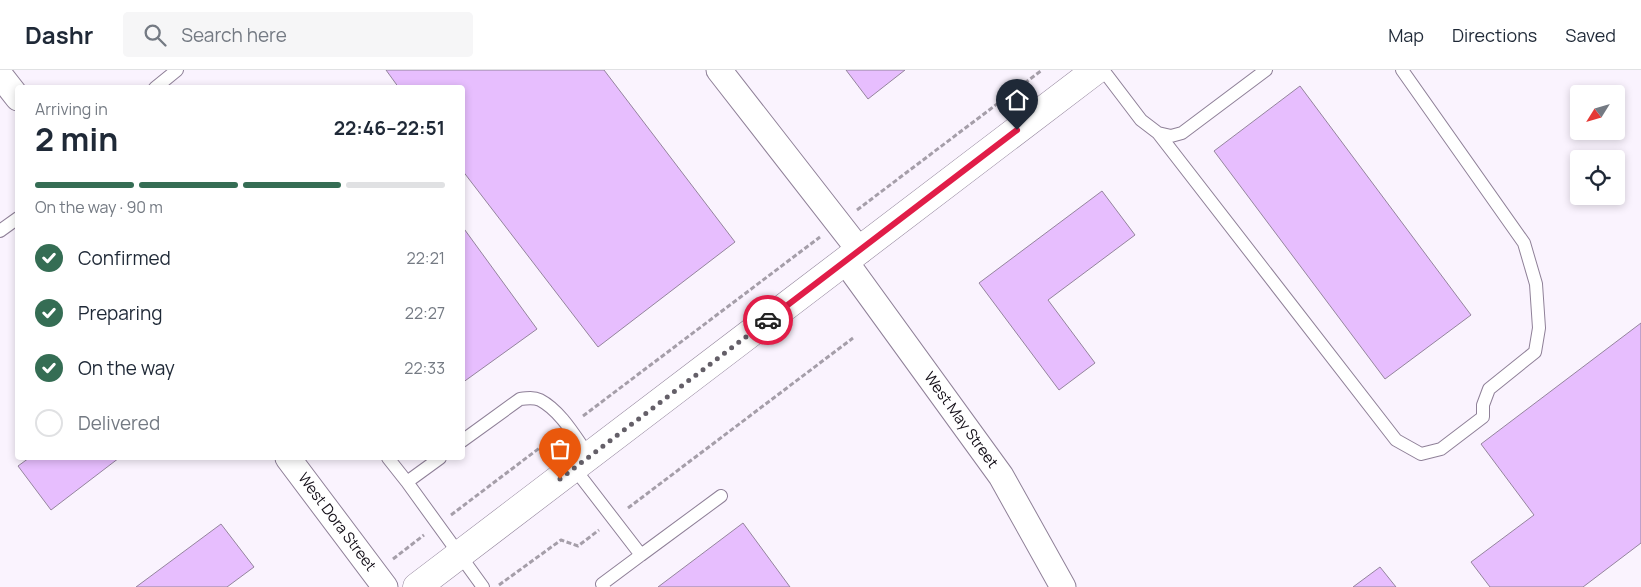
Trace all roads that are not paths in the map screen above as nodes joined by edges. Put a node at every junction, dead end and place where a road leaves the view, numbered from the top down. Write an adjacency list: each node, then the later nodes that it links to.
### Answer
1 (177, 70): 8 (lane)
2 (719, 70): 13 (street, West May Street)
3 (1096, 70): 13 (main road)
4 (1103, 70): 10 (lane)
5 (1266, 70): 10 (lane)
6 (1402, 70): 10 (lane)
7 (0, 74): 9 (street)
8 (159, 85)
9 (15, 94)
10 (1158, 134)
11 (15, 220): 12 (lane)
12 (0, 231)
13 (852, 256): 18 (main road); 27 (street, West May Street)
14 (465, 438): 18 (lane)
15 (290, 460): 23 (street, West Dora Street)
16 (390, 460): 19 (lane)
17 (437, 460): 19 (lane)
18 (582, 462): 21 (main road); 22 (lane)
19 (407, 482): 21 (lane)
20 (721, 496): 22 (lane)
21 (459, 555): 24 (main road); 25 (lane)
22 (641, 555): 26 (lane)
23 (380, 580)
24 (417, 587)
25 (483, 587)
26 (604, 587)
27 (1064, 587)

